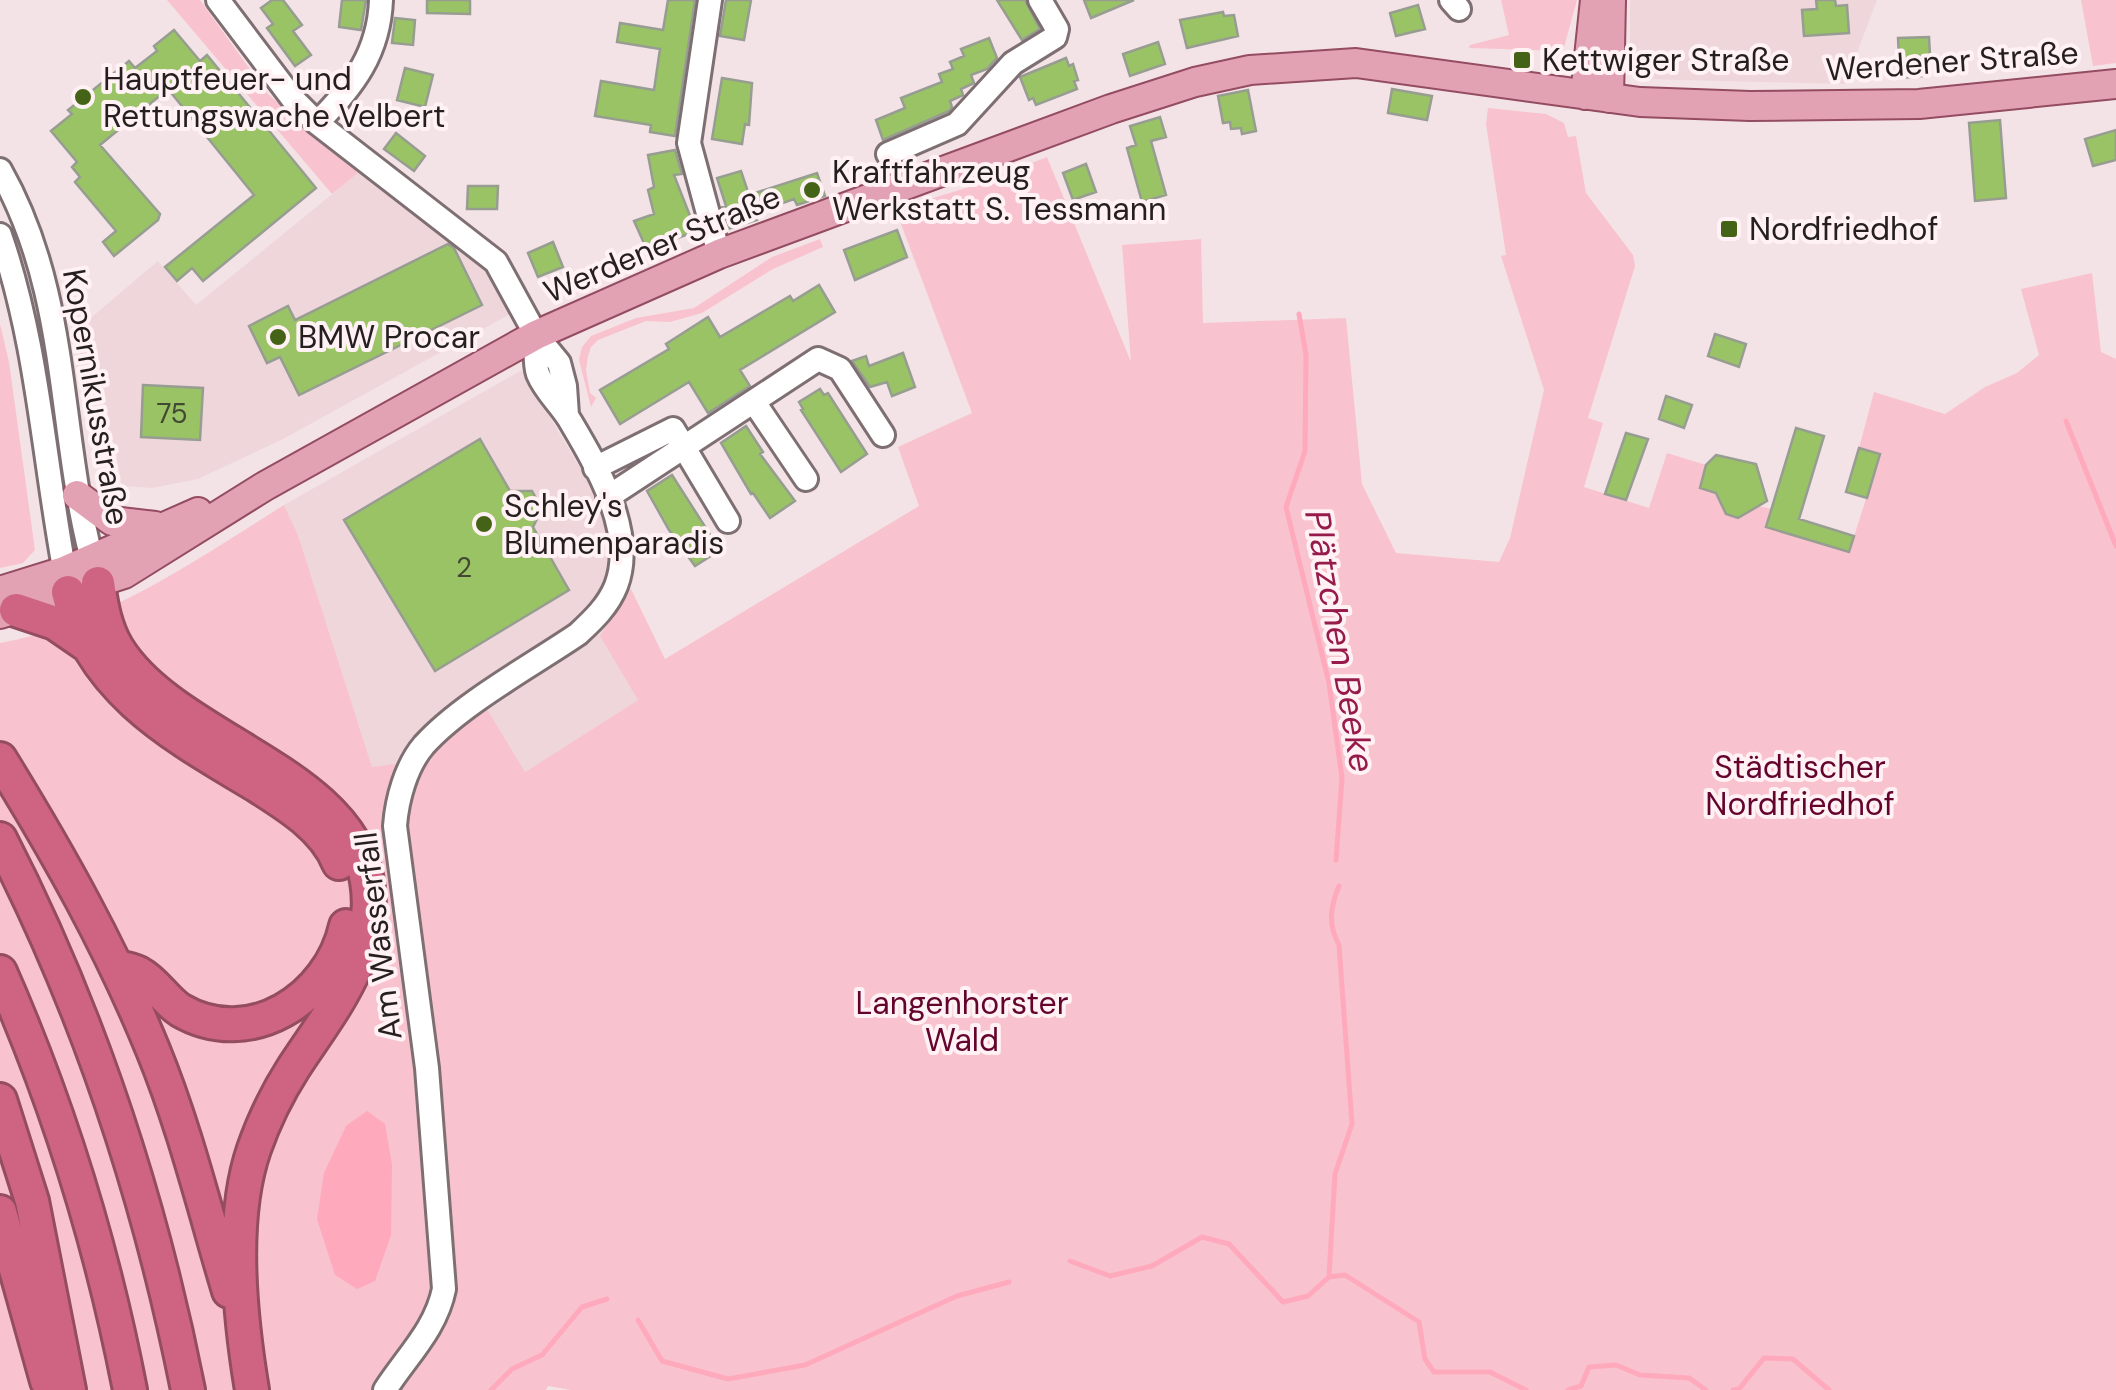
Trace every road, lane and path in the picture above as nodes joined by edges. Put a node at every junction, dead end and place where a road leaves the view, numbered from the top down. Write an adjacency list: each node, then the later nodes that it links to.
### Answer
1 (218, 0): 9 (street, Am Wasserfall)
2 (381, 0): 9 (street)
3 (710, 0): 13 (street)
4 (1040, 0): 10 (street)
5 (1595, 0): 8 (main road)
6 (1611, 0): 8 (main road)
7 (2116, 84): 8 (main road, Werdener Straße)
8 (1597, 96): 13 (main road, Werdener Straße)
9 (317, 123): 14 (street, Am Wasserfall)
10 (888, 154)
11 (0, 170): 21 (street, Kopernikusstraße)
12 (0, 235): 25 (street, Kopernikusstraße)
13 (719, 254): 14 (main road, Werdener Straße)
14 (536, 335): 18 (street, Am Wasserfall); 20 (main road, Werdener Straße)
15 (754, 402): 16 (street); 17 (street); 19 (street)
16 (883, 435)
17 (683, 450): 18 (street); 22 (street); 23 (street)
18 (595, 468): 22 (street, Am Wasserfall)
19 (806, 479)
20 (265, 486): 24 (main road, Werdener Straße); 25 (main road, Werdener Straße)
21 (78, 495): 24 (main road); 25 (street, Kopernikusstraße)
22 (608, 496): 40 (street, Am Wasserfall)
23 (728, 520)
24 (162, 526): 25 (main road, Werdener Straße)
25 (80, 576): 26 (main road, Werdener Straße); 27 (highway); 34 (highway)
26 (5, 605): 27 (highway)
27 (88, 646): 30 (highway)
28 (0, 759): 30 (highway)
29 (0, 839): 38 (highway)
30 (118, 967): 34 (highway)
31 (0, 972): 37 (highway)
32 (0, 1100): 36 (highway)
33 (0, 1212): 35 (highway)
34 (241, 1324): 39 (highway)
35 (48, 1390)
36 (69, 1390)
37 (130, 1390)
38 (188, 1390)
39 (252, 1390)
40 (386, 1390)

